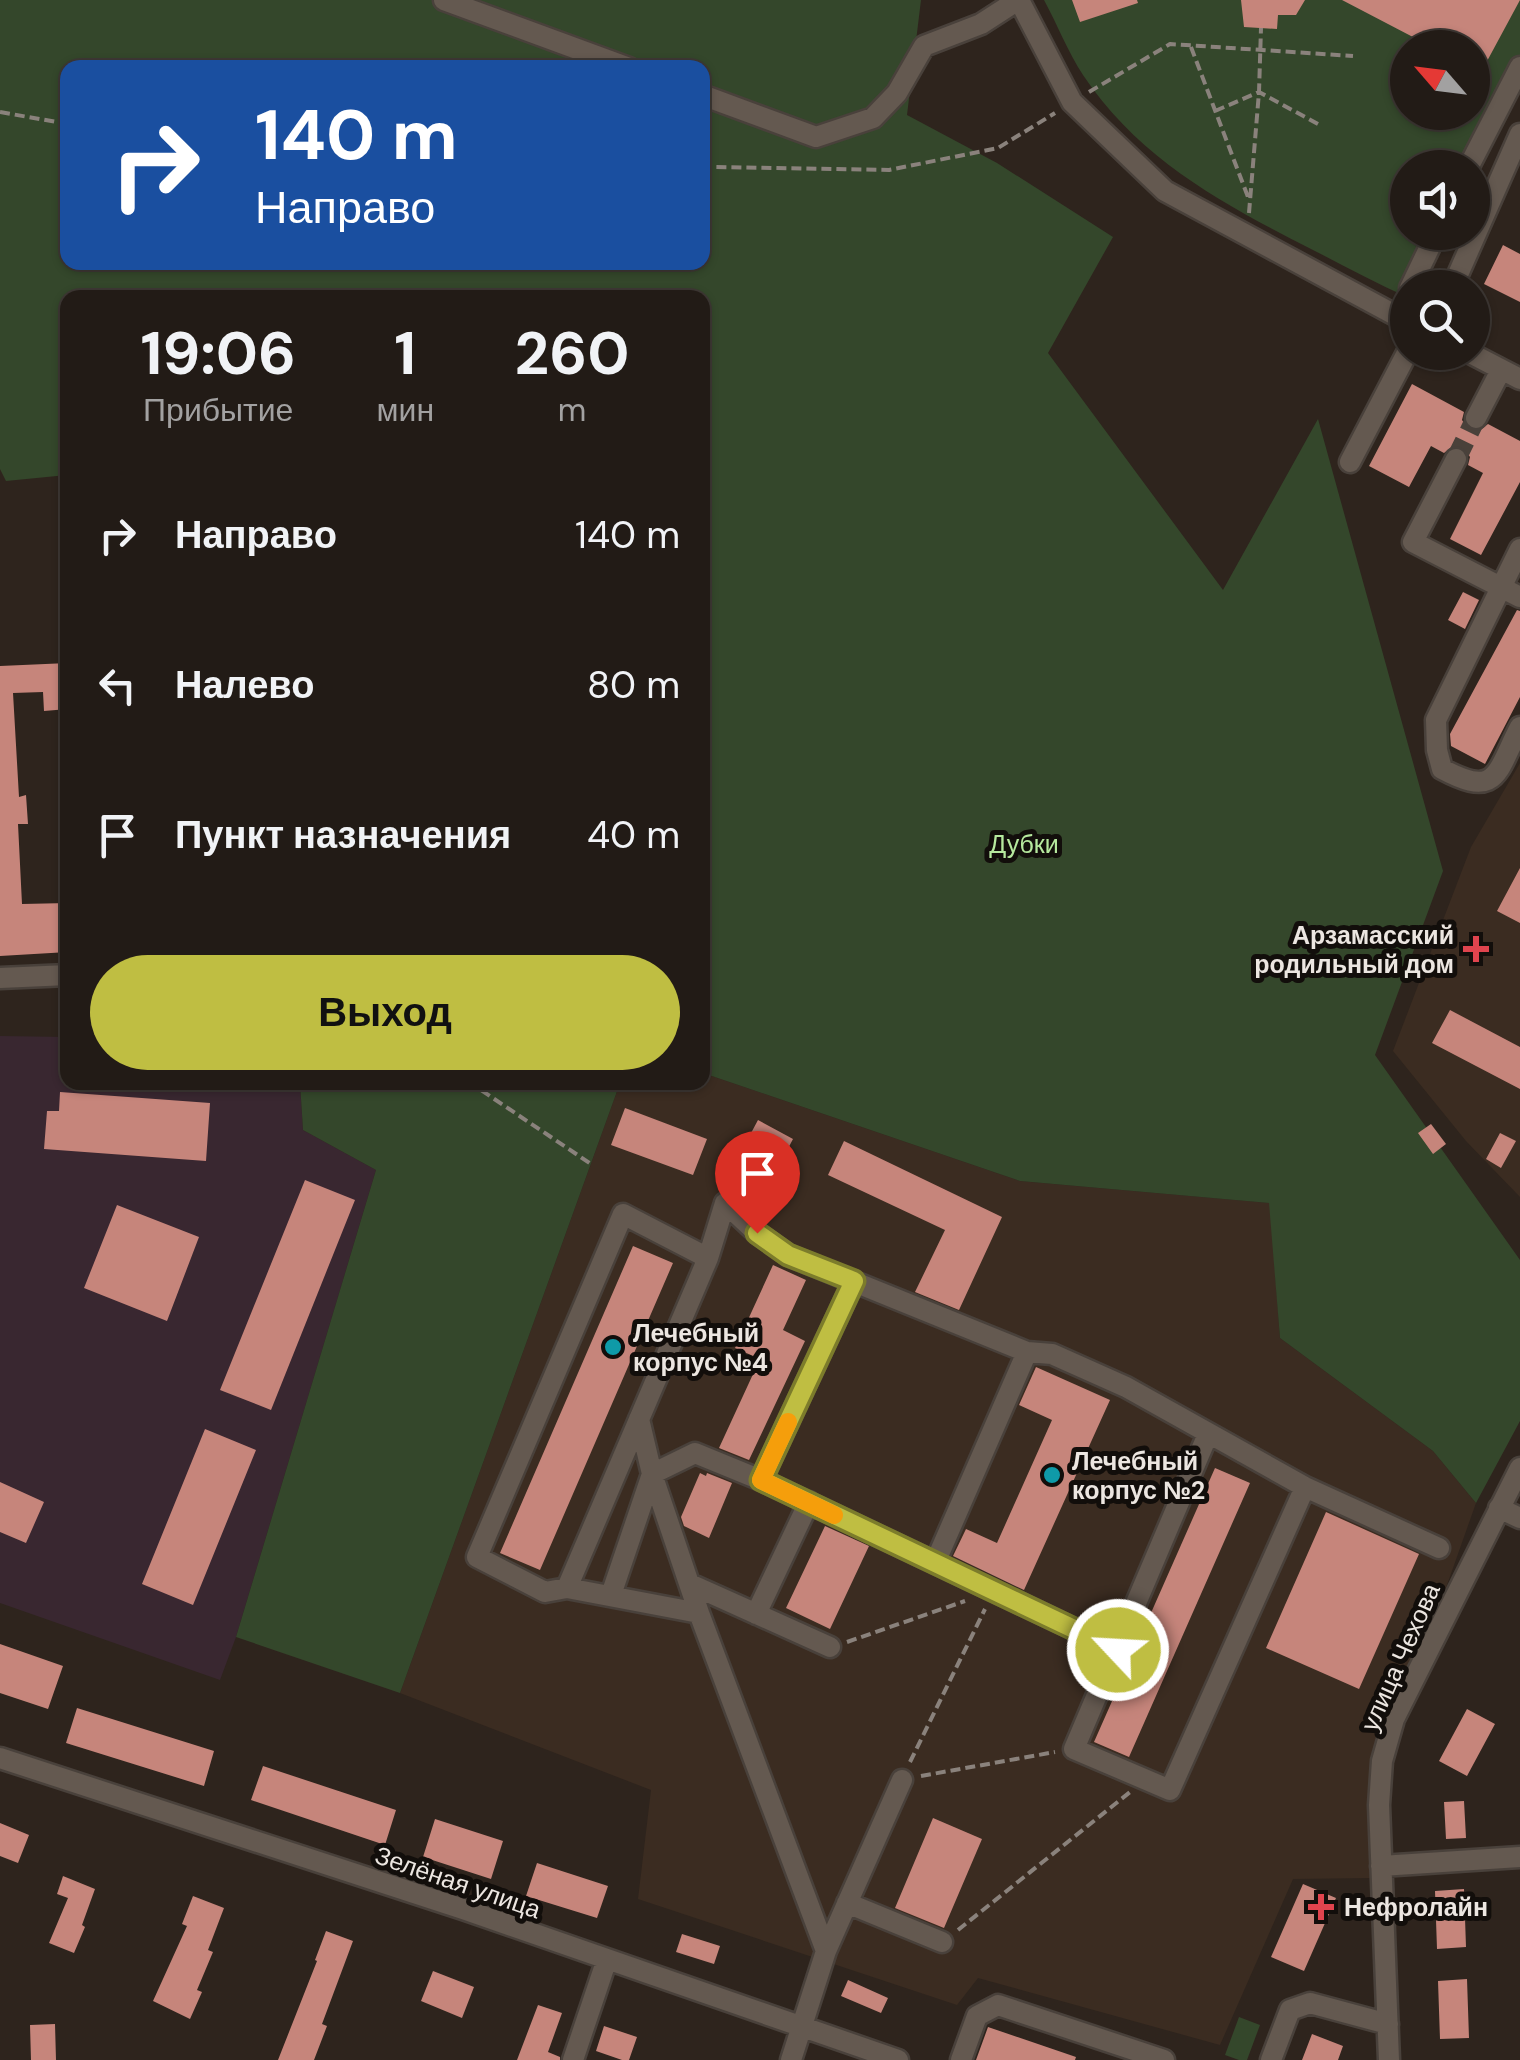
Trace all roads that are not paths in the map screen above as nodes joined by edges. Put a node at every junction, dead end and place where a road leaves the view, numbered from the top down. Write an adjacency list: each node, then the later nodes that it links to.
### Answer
1 (444, 0): 3 (street)
2 (1018, 0): 5 (street); 9 (street)
3 (607, 60)
4 (1520, 67): 7 (street)
5 (710, 98)
6 (1520, 134): 8 (street)
7 (1477, 150)
8 (1460, 270)
9 (1390, 313)
10 (1399, 370): 14 (street)
11 (1511, 375): 12 (street)
12 (1476, 418)
13 (1456, 459): 16 (street)
14 (1350, 462)
15 (1520, 548): 16 (street)
16 (1510, 592): 17 (street)
17 (1520, 727)
18 (60, 975): 19 (street)
19 (0, 978)
20 (708, 1258): 21 (street); 23 (street); 35 (street)
21 (854, 1281): 22 (street); 27 (street)
22 (1027, 1352): 24 (street); 33 (street)
23 (639, 1419): 26 (street); 35 (street)
24 (1208, 1434): 28 (street); 40 (street)
25 (1520, 1468): 30 (street, улица Чехова)
26 (652, 1474): 27 (street); 34 (street); 36 (street)
27 (761, 1480): 29 (street)
28 (1305, 1486): 32 (street); 40 (street)
29 (809, 1502): 33 (street); 38 (street)
30 (1499, 1508): 31 (street); 44 (street, улица Чехова)
31 (1520, 1518)
32 (1439, 1548)
33 (935, 1563): 40 (street)
34 (690, 1584): 37 (street); 38 (street)
35 (567, 1588): 36 (street)
36 (611, 1595): 37 (street)
37 (699, 1613): 47 (street)
38 (756, 1614): 39 (street)
39 (830, 1648)
40 (1118, 1650)
41 (0, 1758): 48 (street, Зелёная улица)
42 (902, 1780): 45 (street)
43 (1520, 1857): 44 (street)
44 (1381, 1866): 49 (street, улица Чехова)
45 (848, 1902): 46 (street); 47 (street)
46 (942, 1942)
47 (826, 1951): 50 (street)
48 (607, 1959): 50 (street, Зелёная улица); 51 (street)
49 (1388, 2024): 56 (street); 57 (street, улица Чехова)
50 (802, 2026): 52 (street); 53 (street, Зелёная улица)
51 (573, 2060)
52 (791, 2060)
53 (898, 2060)
54 (961, 2060): 55 (street)
55 (1164, 2060)
56 (1271, 2060)
57 (1389, 2060)

